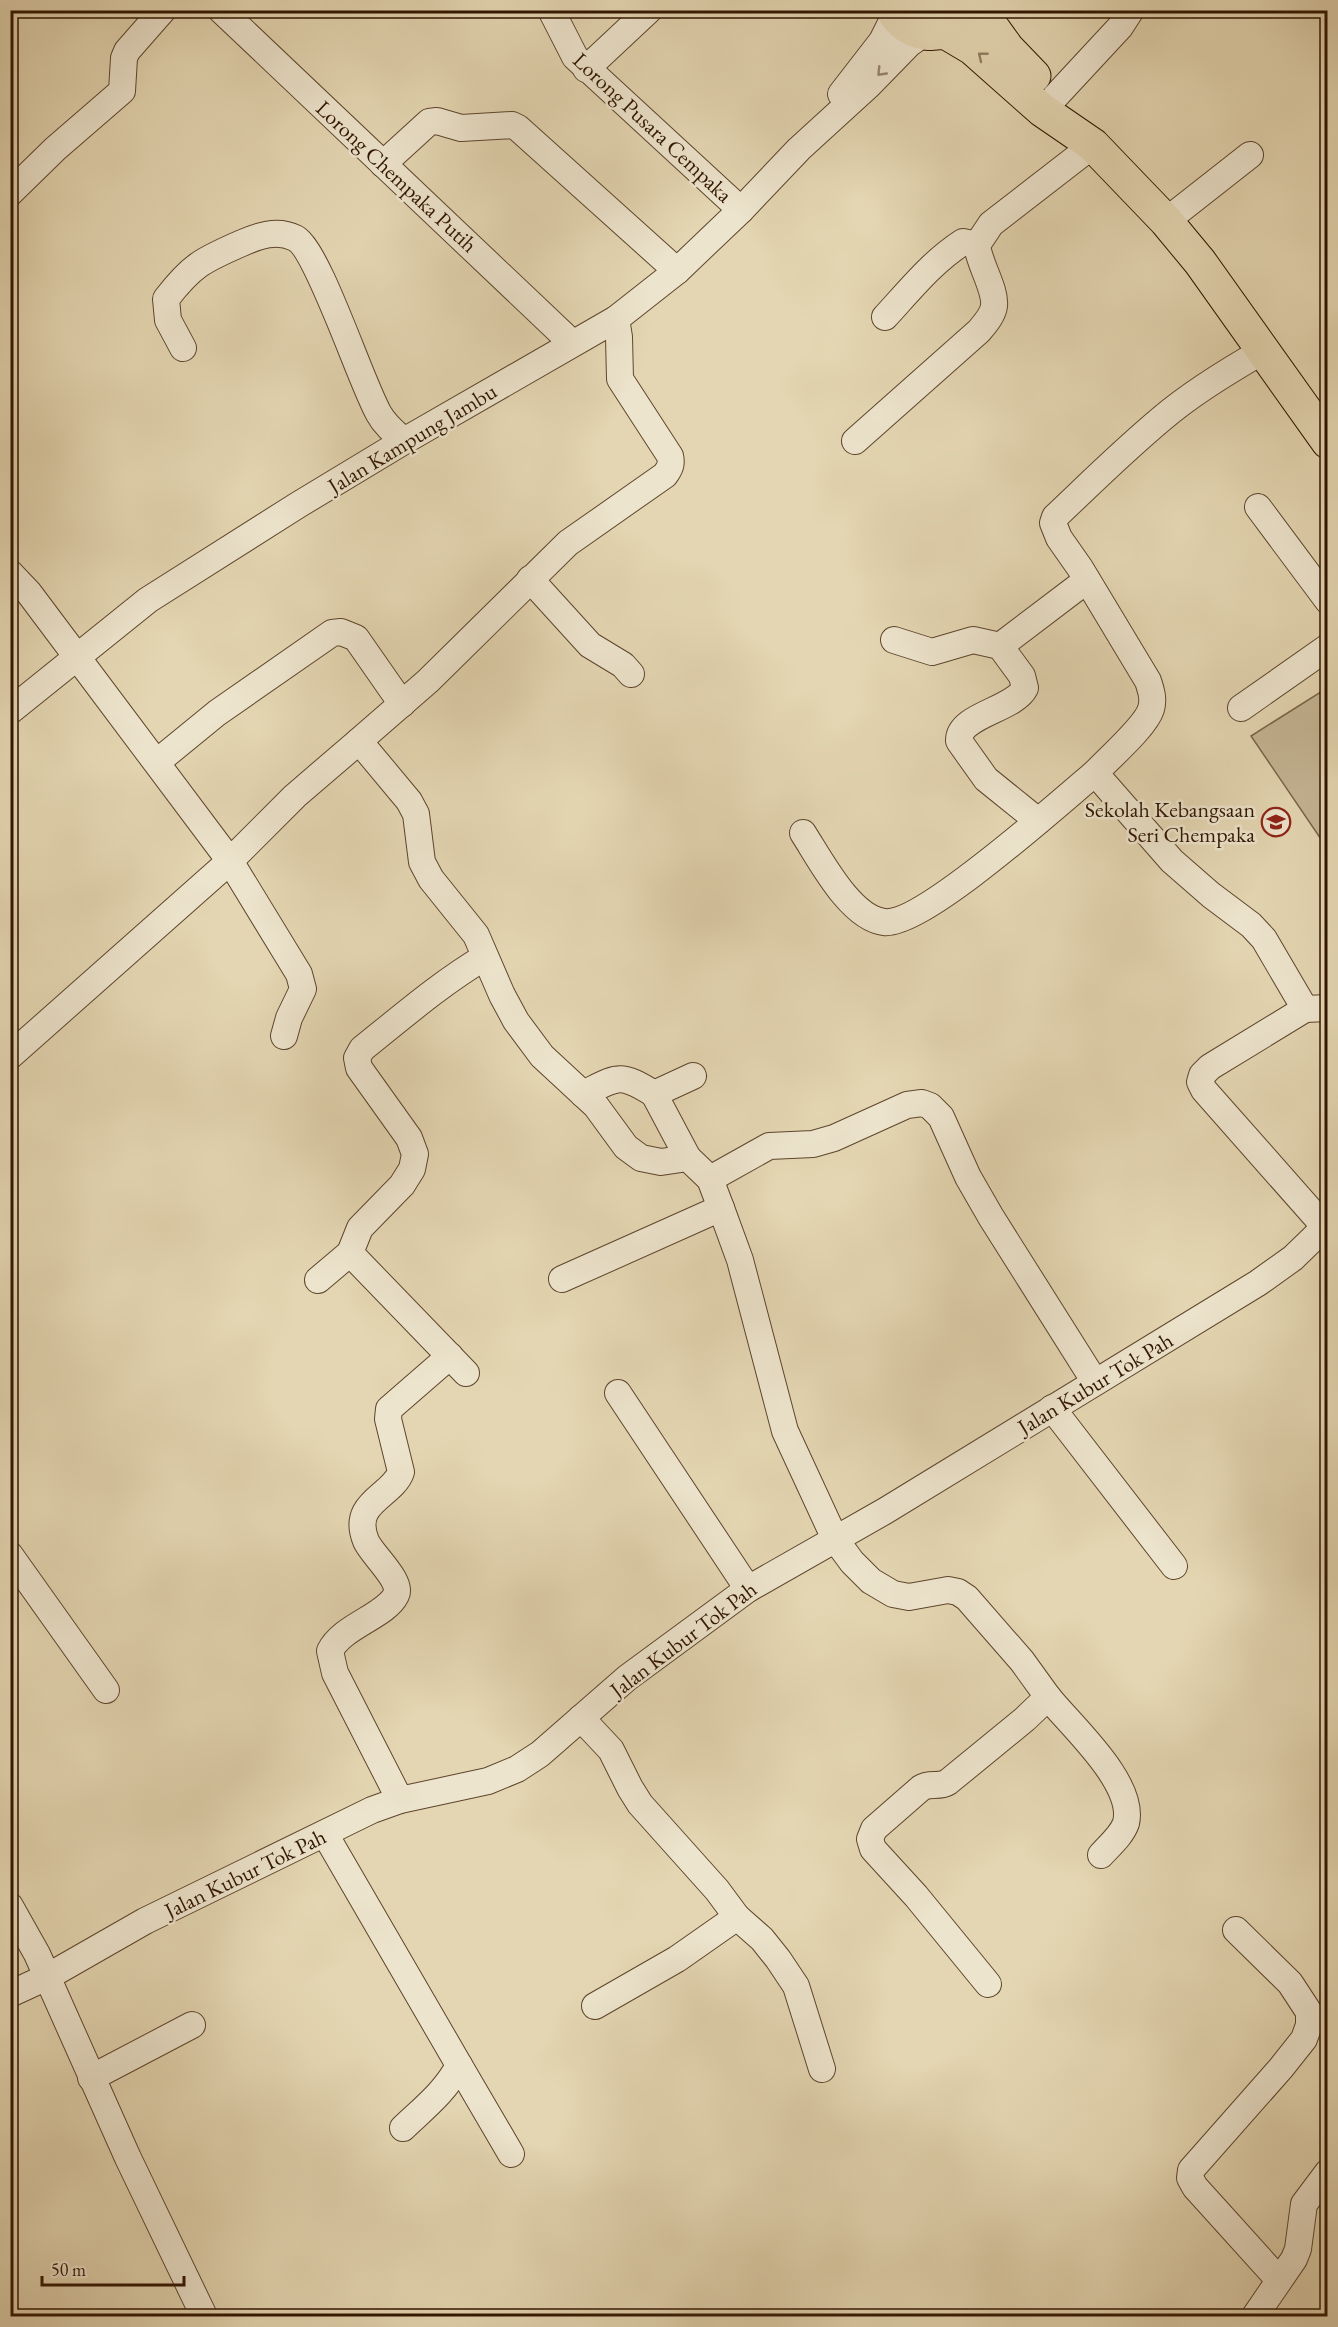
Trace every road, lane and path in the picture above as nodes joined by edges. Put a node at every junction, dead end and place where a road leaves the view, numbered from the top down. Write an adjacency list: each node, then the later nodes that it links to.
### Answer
1 (164, 10): 16 (street)
2 (221, 10): 15 (street, Lorong Chempaka Putih)
3 (551, 10): 10 (street, Lorong Pusara Cempaka)
4 (649, 10): 10 (street)
5 (970, 10): 9 (main road)
6 (980, 10): 11 (main road)
7 (1131, 10): 11 (street)
8 (894, 13): 9 (main road); 13 (street, Jalan Kampung Jambu)
9 (935, 33): 12 (main road, one-way to 9); 13 (street, Jalan Kampung Jambu, one-way to 13)
10 (586, 69): 17 (street, Lorong Pusara Cempaka)
11 (1055, 97): 12 (main road)
12 (1093, 145): 18 (main road); 19 (street)
13 (799, 149): 17 (street, Jalan Kampung Jambu)
14 (1250, 154): 18 (street)
15 (383, 164): 20 (street); 23 (street, Lorong Chempaka Putih)
16 (10, 193)
17 (741, 210): 20 (street, Jalan Kampung Jambu)
18 (1166, 221): 25 (main road)
19 (977, 245): 21 (street); 27 (street)
20 (677, 271): 22 (street, Jalan Kampung Jambu)
21 (885, 317)
22 (616, 319): 23 (street, Jalan Kampung Jambu); 31 (street)
23 (572, 343): 26 (street, Jalan Kampung Jambu)
24 (183, 348): 26 (street)
25 (1264, 350): 28 (main road); 32 (street)
26 (404, 441): 37 (street, Jalan Kampung Jambu)
27 (855, 441)
28 (1328, 442)
29 (1258, 507): 33 (street)
30 (10, 573): 37 (street)
31 (530, 579): 38 (street); 39 (street)
32 (1087, 580): 35 (street); 44 (street)
33 (1328, 601)
34 (894, 640): 35 (street)
35 (1000, 646): 45 (street)
36 (1328, 647): 40 (street)
37 (77, 657): 41 (street, Jalan Kampung Jambu); 43 (street)
38 (631, 674)
39 (402, 704): 42 (street); 43 (street)
40 (1241, 708)
41 (10, 711)
42 (359, 741): 47 (street); 48 (street)
43 (157, 762): 47 (street)
44 (1095, 773): 45 (street); 49 (street)
45 (1038, 821): 46 (street)
46 (803, 833)
47 (230, 861): 50 (street); 51 (street)
48 (485, 957): 53 (street); 59 (street)
49 (1316, 1009): 58 (street)
50 (284, 1036)
51 (10, 1056)
52 (693, 1076): 54 (street)
53 (583, 1094): 54 (street); 55 (street)
54 (654, 1094): 55 (street)
55 (688, 1158): 56 (street)
56 (710, 1179): 57 (street); 62 (street)
57 (721, 1208): 60 (street); 65 (street)
58 (1326, 1226): 62 (street, Jalan Kubur Tok Pah)
59 (350, 1253): 61 (street); 72 (street)
60 (562, 1279)
61 (318, 1280)
62 (1095, 1383): 64 (street, Jalan Kubur Tok Pah)
63 (618, 1394): 68 (street)
64 (1052, 1408): 65 (street, Jalan Kubur Tok Pah); 67 (street)
65 (835, 1539): 68 (street, Jalan Kubur Tok Pah); 70 (street)
66 (10, 1555): 69 (street)
67 (1174, 1566)
68 (748, 1589): 71 (street, Jalan Kubur Tok Pah)
69 (106, 1690)
70 (1048, 1697): 74 (street); 79 (street)
71 (581, 1718): 72 (street, Jalan Kubur Tok Pah); 76 (street)
72 (400, 1800): 73 (street, Jalan Kubur Tok Pah)
73 (325, 1834): 78 (street, Jalan Kubur Tok Pah); 83 (street)
74 (1101, 1856)
75 (10, 1906): 78 (street)
76 (737, 1917): 81 (street); 84 (street)
77 (1236, 1930): 89 (street)
78 (48, 1977): 80 (street, Jalan Kubur Tok Pah); 85 (street)
79 (988, 1984)
80 (10, 1994)
81 (595, 2006)
82 (192, 2025): 85 (street)
83 (459, 2065): 86 (street); 87 (street)
84 (822, 2069)
85 (91, 2078): 90 (street)
86 (403, 2128)
87 (511, 2154)
88 (1328, 2172): 89 (street)
89 (1279, 2280): 91 (street)
90 (204, 2316)
91 (1255, 2316)

